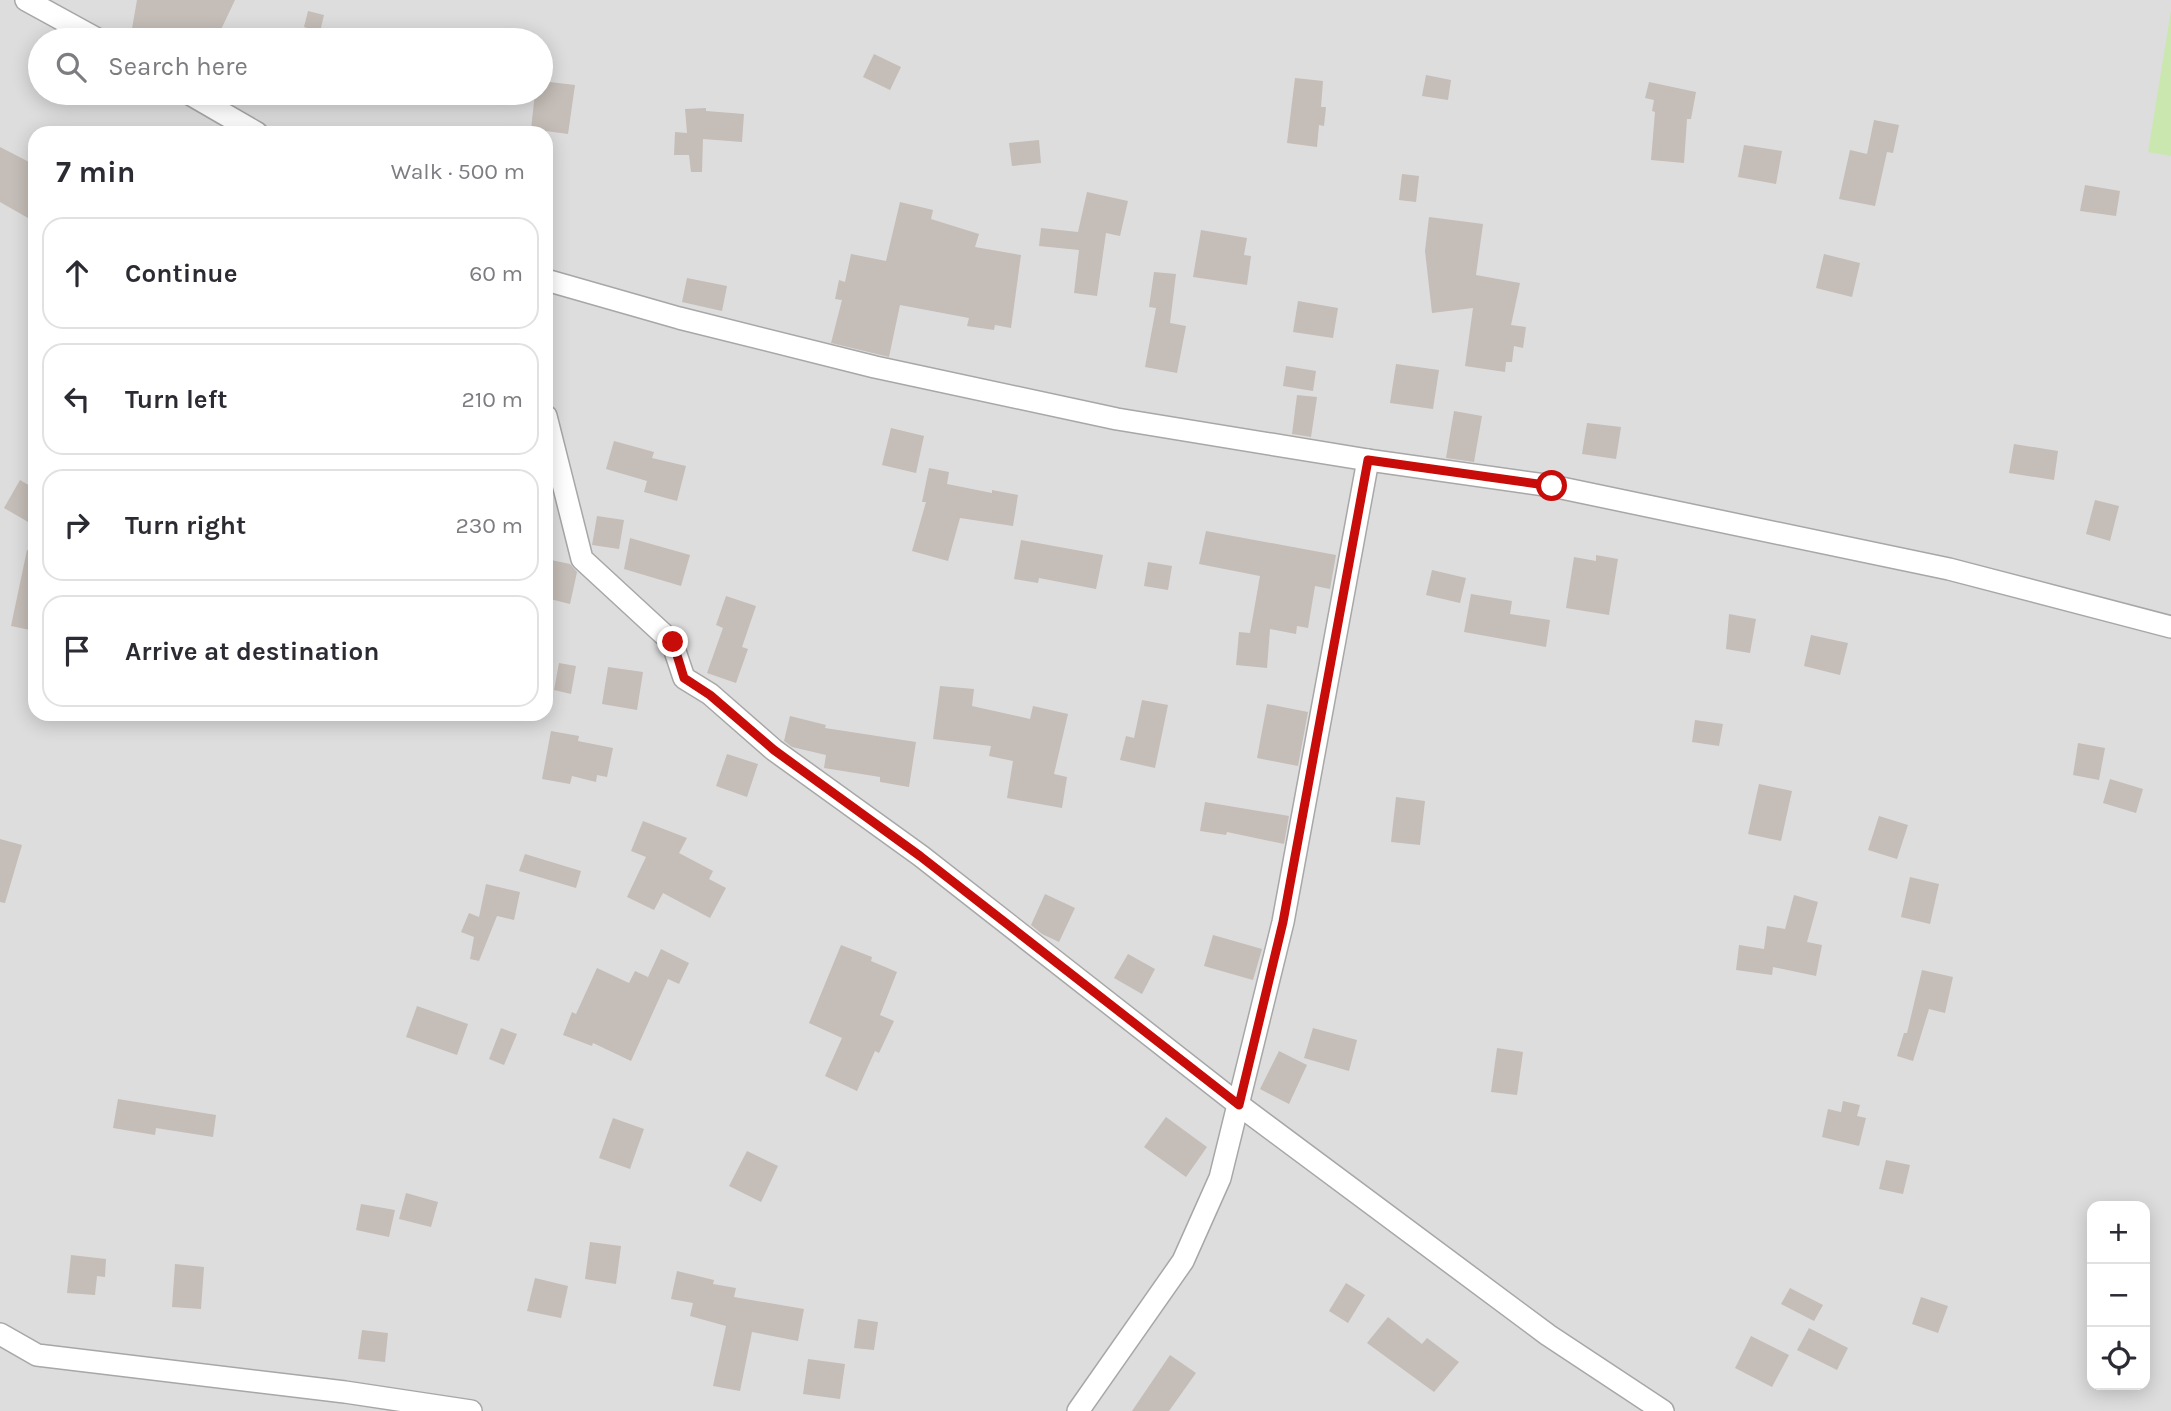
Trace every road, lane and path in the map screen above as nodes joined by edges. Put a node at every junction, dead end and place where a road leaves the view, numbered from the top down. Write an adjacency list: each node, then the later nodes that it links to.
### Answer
1 (26, 0): 2 (street)
2 (77, 28)
3 (209, 105): 4 (street)
4 (245, 126)
5 (553, 282): 7 (street)
6 (553, 444): 9 (street)
7 (1368, 460): 8 (street); 9 (street)
8 (2171, 626)
9 (1239, 1105): 12 (street); 13 (street)
10 (0, 1334): 11 (street)
11 (471, 1411)
12 (1077, 1411)
13 (1663, 1411)

